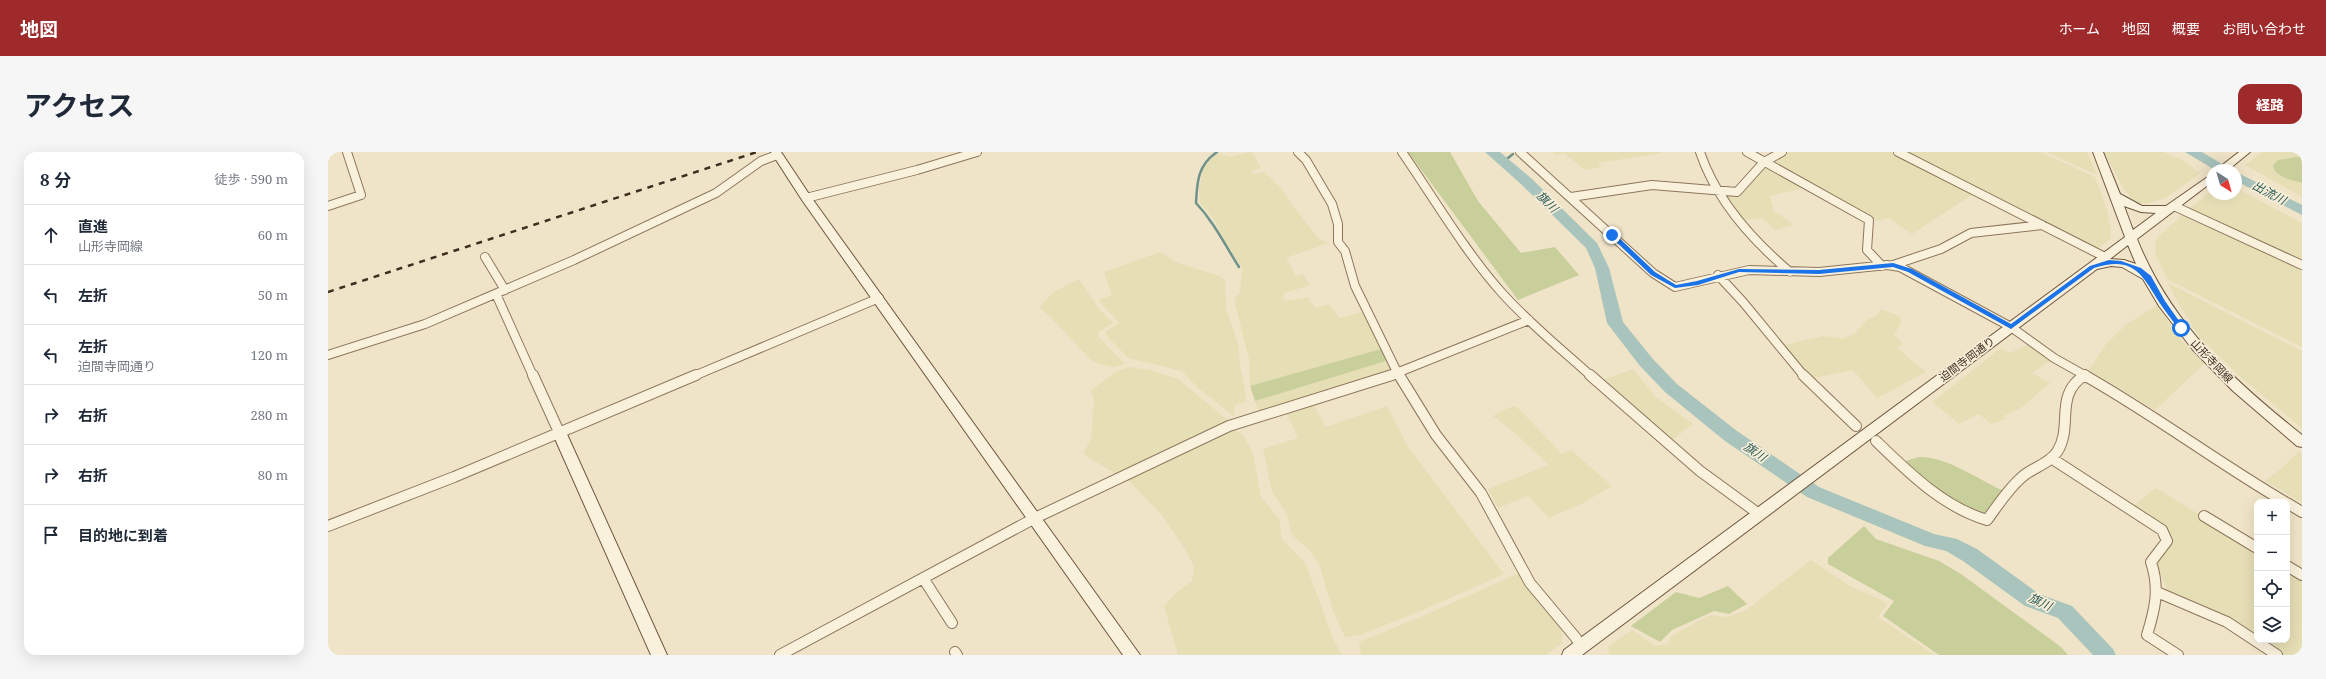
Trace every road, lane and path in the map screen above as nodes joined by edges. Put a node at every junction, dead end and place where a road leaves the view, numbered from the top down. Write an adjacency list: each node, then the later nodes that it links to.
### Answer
1 (347, 152): 20 (street)
2 (977, 152): 18 (street)
3 (1298, 152): 38 (street)
4 (1402, 152): 35 (street)
5 (1520, 152): 19 (street)
6 (1700, 152): 16 (street)
7 (1747, 152): 13 (street)
8 (1782, 152): 13 (street)
9 (1898, 152): 22 (street)
10 (2098, 152): 17 (street, 山形寺岡線)
11 (2245, 152): 14 (street)
12 (776, 153): 18 (street); 33 (street)
13 (1764, 162): 16 (street); 28 (street)
14 (2230, 164)
15 (2206, 181): 21 (street, 迫間寺岡通り)
16 (1719, 191): 19 (street); 30 (street)
17 (2116, 196): 21 (street); 23 (street, 山形寺岡線)
18 (806, 198): 34 (street)
19 (1571, 198): 31 (street)
20 (328, 206)
21 (2171, 207): 23 (street, 迫間寺岡通り); 27 (street)
22 (2042, 225): 25 (street); 26 (street)
23 (2131, 238): 25 (street, 迫間寺岡通り); 32 (street, 山形寺岡線)
24 (485, 257): 33 (street)
25 (2105, 257): 29 (street, 迫間寺岡通り)
26 (1893, 265): 28 (street); 36 (street)
27 (2302, 265)
28 (1882, 266): 30 (street)
29 (2092, 267): 32 (street); 36 (street, 迫間寺岡通り)
30 (1790, 272): 31 (street)
31 (1718, 275): 40 (street)
32 (2149, 278): 43 (street, 山形寺岡線)
33 (500, 292): 37 (street); 41 (street)
34 (879, 298): 41 (street); 50 (street)
35 (1529, 320): 38 (street); 48 (street)
36 (2011, 327): 39 (street); 48 (street, 迫間寺岡通り)
37 (328, 355)
38 (1397, 372): 50 (street); 58 (street)
39 (2085, 375): 44 (street); 45 (street)
40 (1856, 426)
41 (559, 432): 51 (street); 59 (street)
42 (1876, 441): 44 (street)
43 (2302, 442)
44 (2051, 458): 56 (street)
45 (2279, 499)
46 (2290, 505): 47 (street)
47 (2302, 512)
48 (1760, 514): 58 (street, 迫間寺岡通り)
49 (2204, 516): 52 (street)
50 (1035, 518): 55 (street); 61 (street)
51 (328, 526)
52 (2254, 546)
53 (2290, 568): 54 (street)
54 (2302, 575)
55 (923, 578): 57 (street); 60 (street)
56 (2158, 592): 62 (street); 63 (street)
57 (952, 623)
58 (1580, 652)
59 (659, 655)
60 (780, 655)
61 (1132, 655)
62 (2178, 655)
63 (2277, 655)

